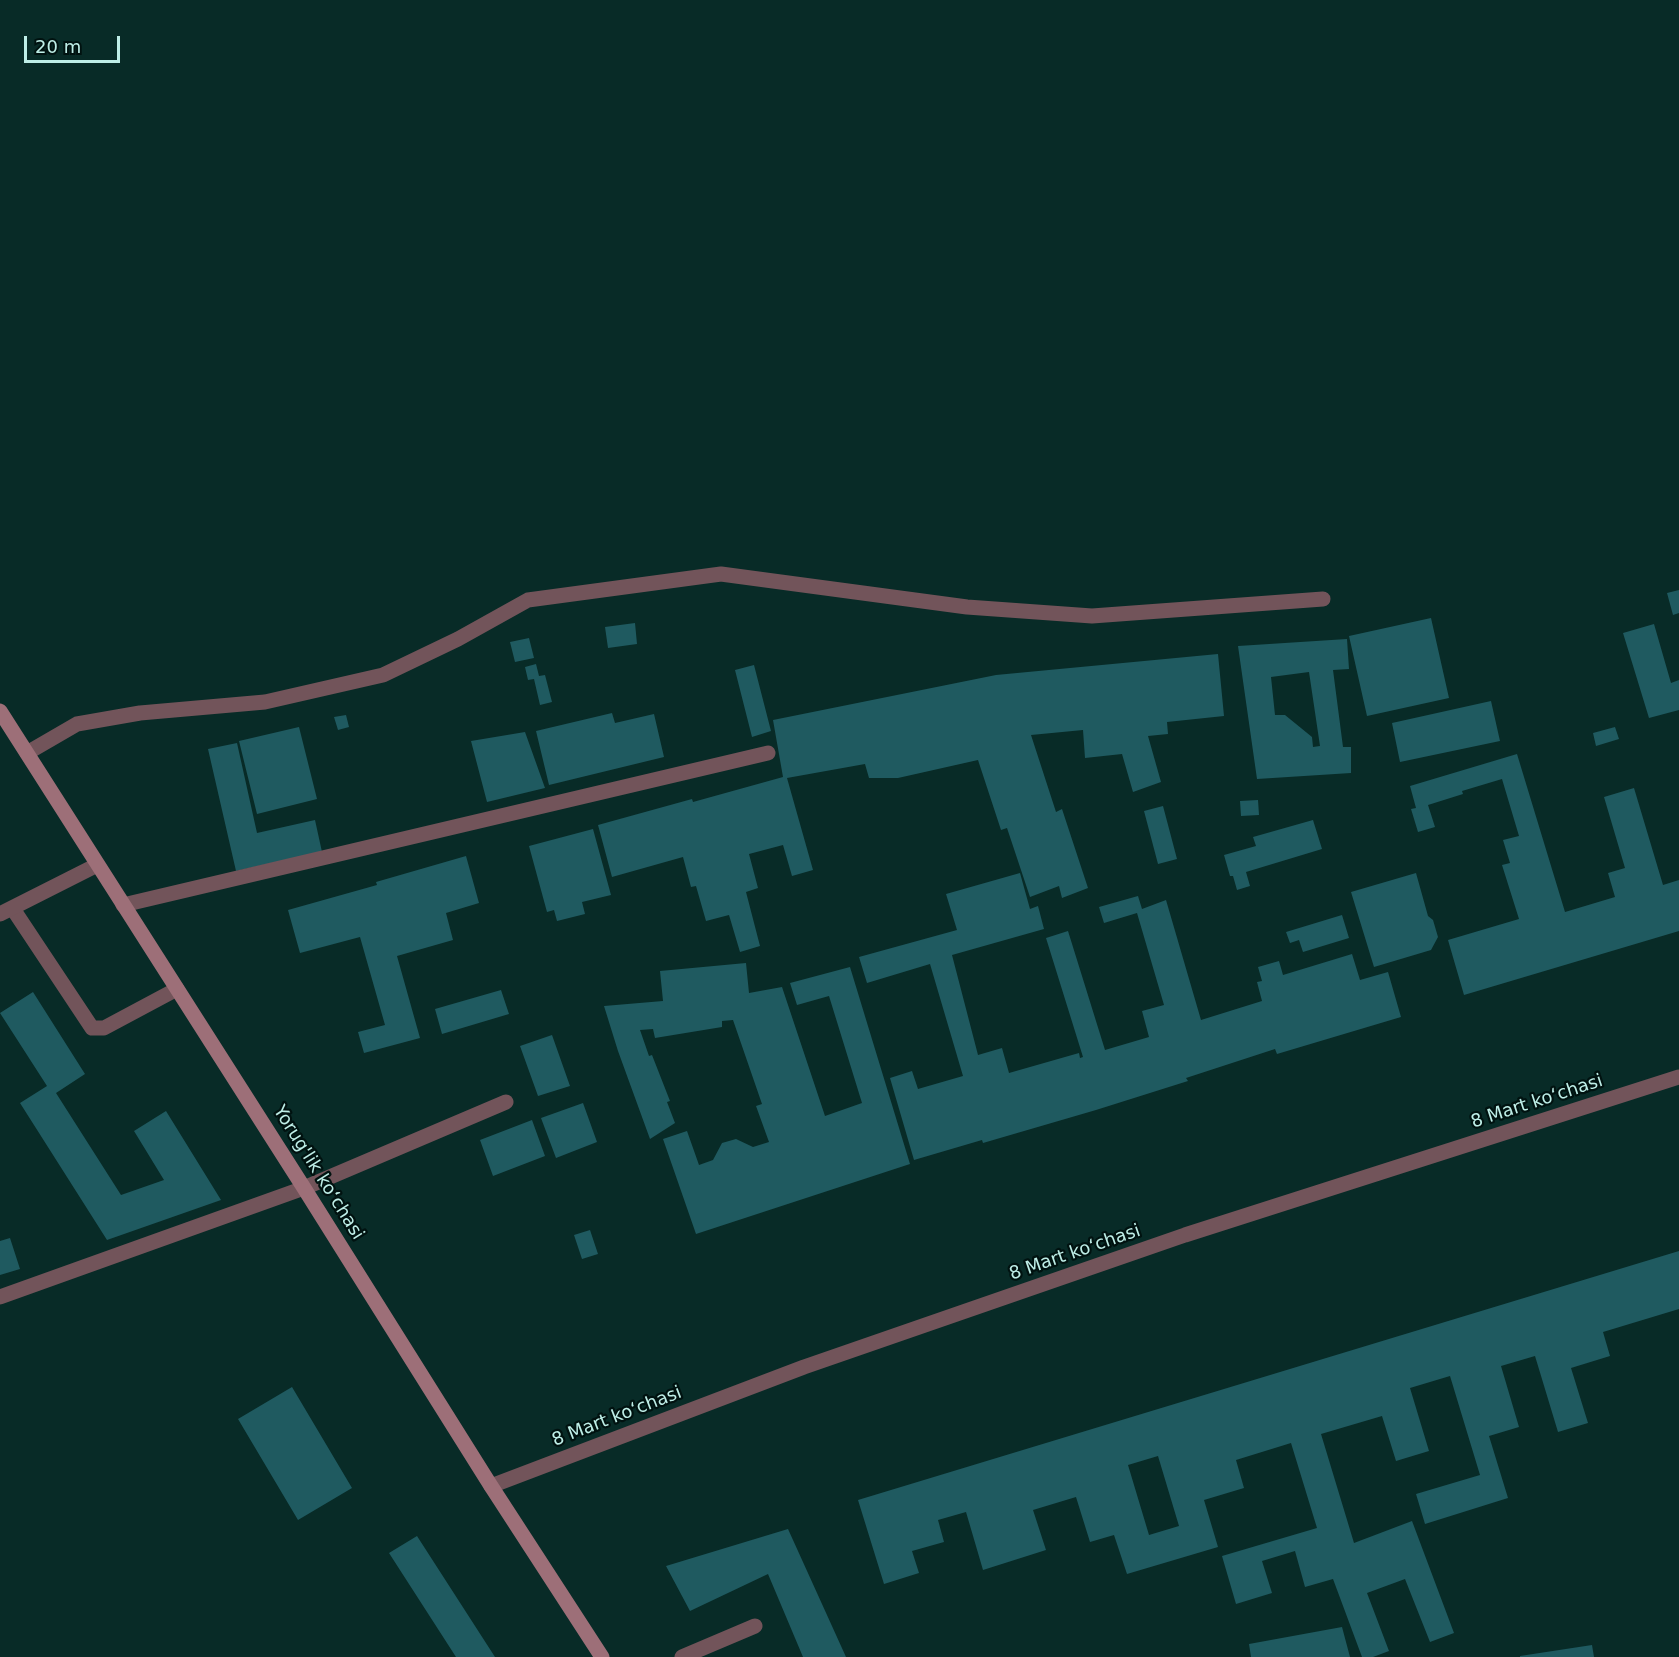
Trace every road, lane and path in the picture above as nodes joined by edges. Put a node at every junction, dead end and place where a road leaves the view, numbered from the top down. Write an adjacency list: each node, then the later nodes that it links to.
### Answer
1 (1323, 599): 3 (street)
2 (0, 711): 3 (main road, Yorug'lik koʻchasi)
3 (27, 753): 5 (main road, Yorug'lik koʻchasi)
4 (768, 753): 6 (street)
5 (97, 865): 6 (main road, Yorug'lik koʻchasi); 7 (street)
6 (123, 905): 8 (main road, Yorug'lik koʻchasi)
7 (7, 911): 8 (street)
8 (177, 989): 11 (main road, Yorug'lik koʻchasi)
9 (1679, 1077): 13 (street, 8 Mart koʻchasi)
10 (506, 1102): 11 (street)
11 (304, 1188): 12 (street); 13 (main road, Yorug'lik koʻchasi)
12 (0, 1297)
13 (491, 1486): 15 (main road, Yorug'lik koʻchasi)
14 (755, 1626): 16 (street)
15 (602, 1657)
16 (682, 1657)

